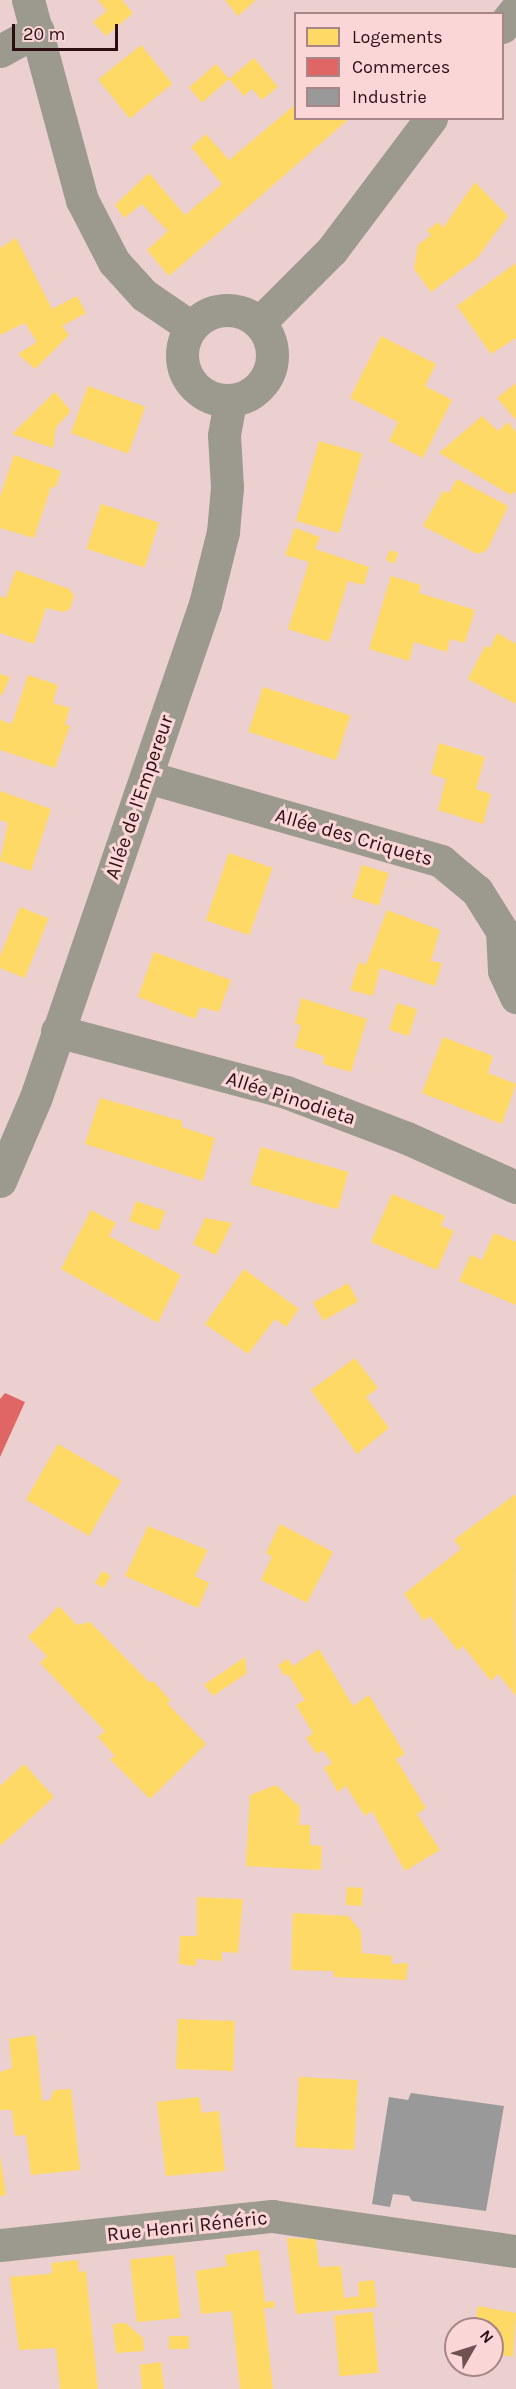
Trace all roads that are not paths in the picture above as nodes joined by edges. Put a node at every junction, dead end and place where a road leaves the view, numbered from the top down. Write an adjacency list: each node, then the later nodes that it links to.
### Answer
1 (516, 10): 3 (street)
2 (33, 15): 4 (street); 7 (street)
3 (504, 25)
4 (0, 51)
5 (430, 120): 6 (street)
6 (259, 323): 7 (street); 8 (street)
7 (191, 327): 8 (street)
8 (230, 401): 9 (street, Allée de l'Empereur)
9 (147, 777): 10 (street, Allée des Criquets); 11 (street, Allée de l'Empereur)
10 (516, 997)
11 (57, 1031): 12 (street, Allée de l'Empereur); 13 (street, Allée Pinodieta)
12 (0, 1181)
13 (516, 1187)
14 (0, 2245): 15 (street, Rue Henri Rénéric)
15 (516, 2251)

